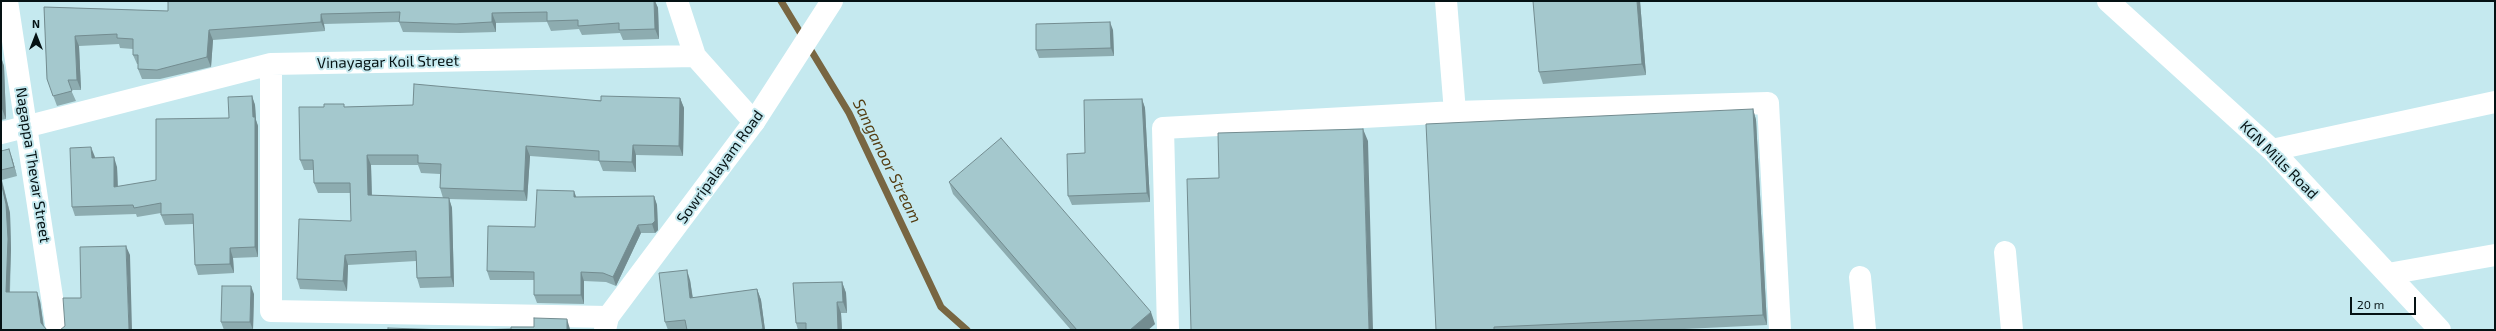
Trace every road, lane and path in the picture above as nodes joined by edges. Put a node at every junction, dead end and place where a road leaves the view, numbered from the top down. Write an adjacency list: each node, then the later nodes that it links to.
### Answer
1 (8, 1): 11 (street, Nagappa Thevar Street)
2 (676, 1): 6 (street)
3 (832, 1): 10 (street, Sowripalayam Road)
4 (1446, 1): 9 (street)
5 (2112, 1): 13 (street, KGN Mills Road)
6 (695, 56): 7 (street, Vinayagar Koil Street); 10 (street)
7 (271, 64): 11 (street, Vinayagar Koil Street); 18 (street)
8 (2495, 102): 13 (street)
9 (1455, 112): 20 (street); 21 (street)
10 (754, 122): 18 (street, Sowripalayam Road)
11 (27, 127): 12 (street, Vinayagar Koil Street); 19 (street, Nagappa Thevar Street)
12 (1, 133)
13 (2272, 150): 16 (street, KGN Mills Road)
14 (2005, 252): 23 (street)
15 (2495, 255): 16 (street)
16 (2388, 274): 24 (street, KGN Mills Road)
17 (1860, 277): 22 (street)
18 (607, 324)
19 (57, 330)
20 (1168, 330)
21 (1780, 330)
22 (1865, 330)
23 (2012, 330)
24 (2440, 330)

